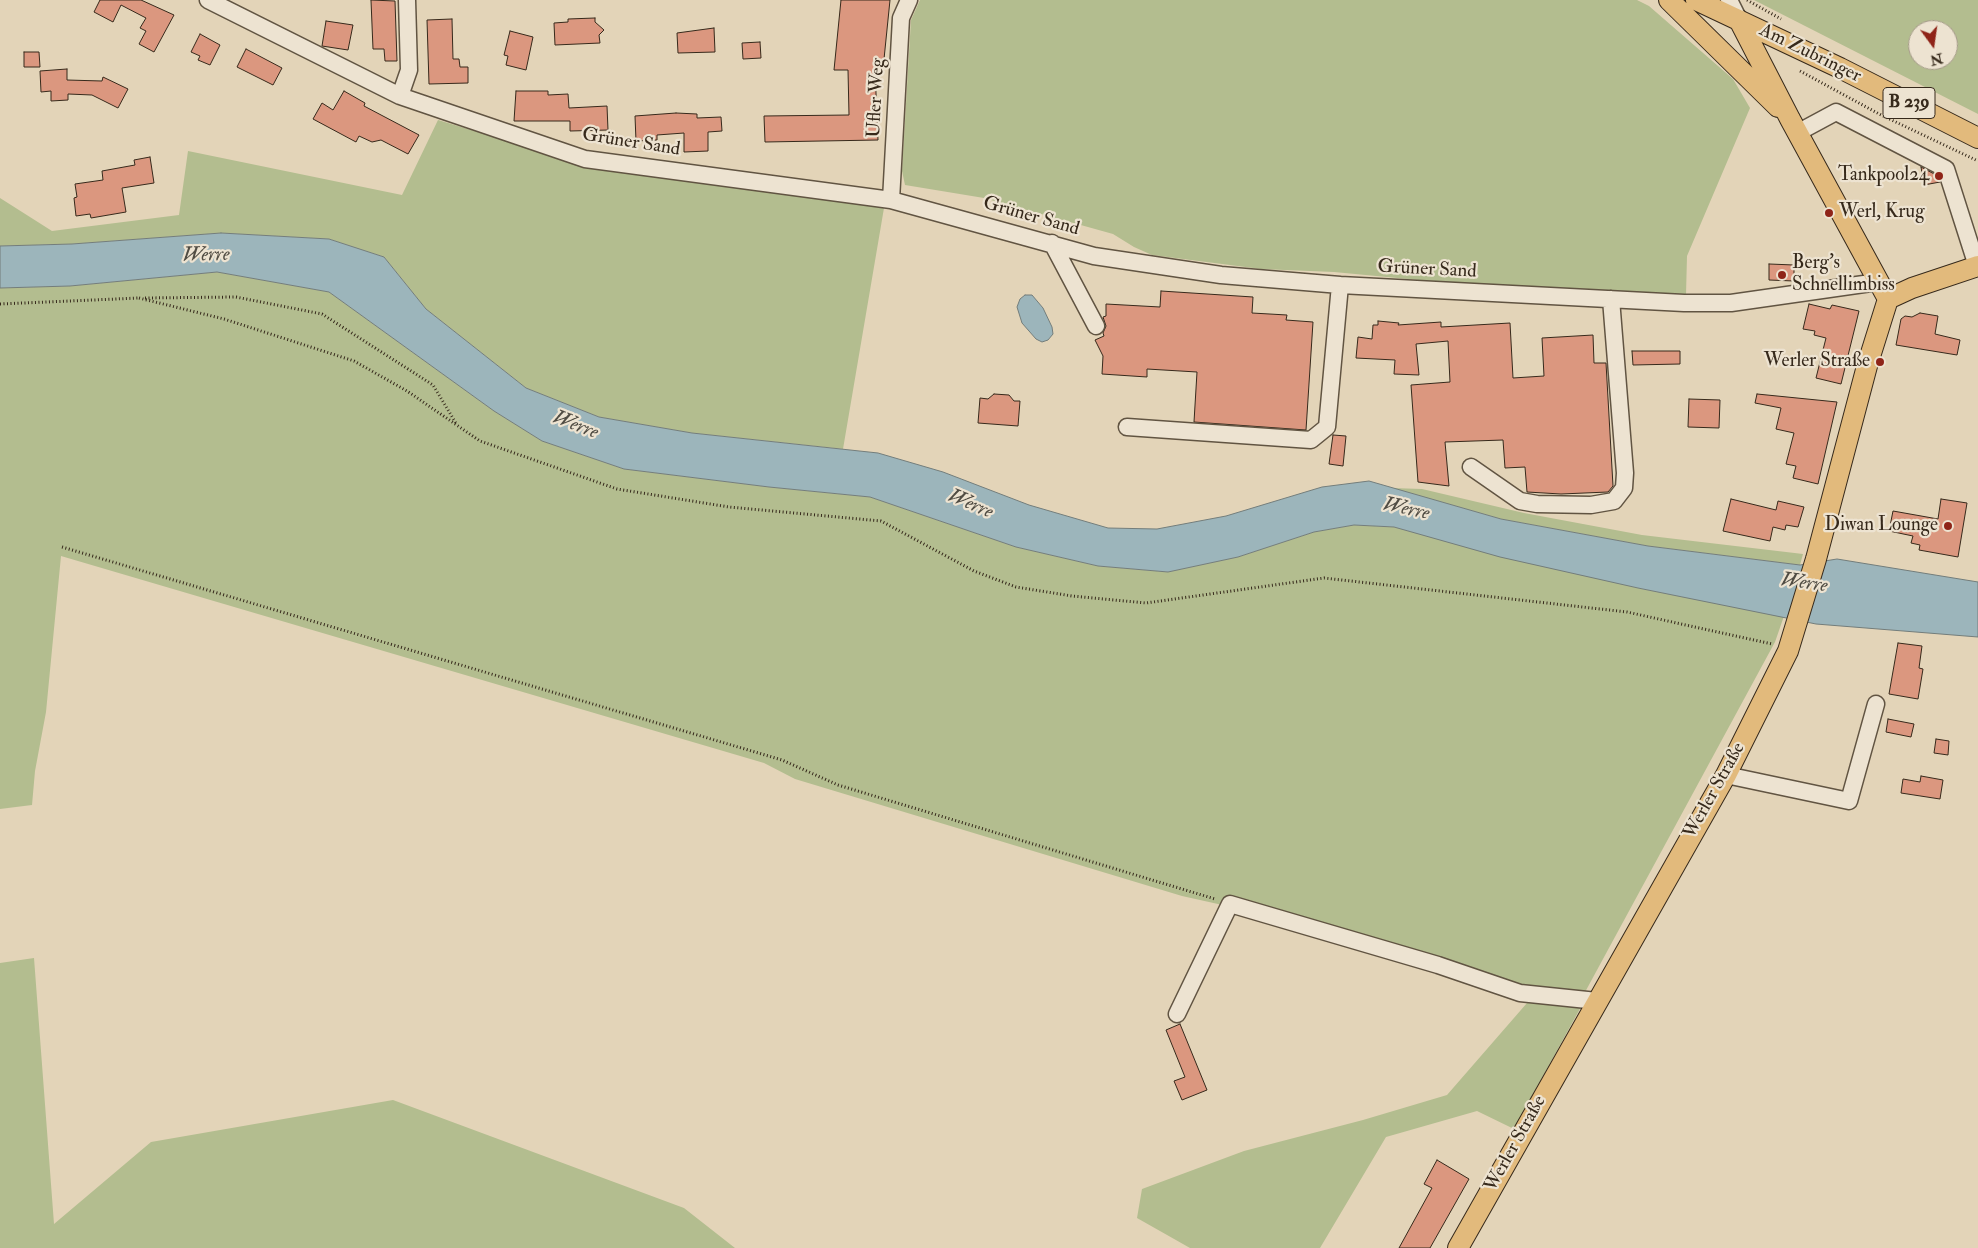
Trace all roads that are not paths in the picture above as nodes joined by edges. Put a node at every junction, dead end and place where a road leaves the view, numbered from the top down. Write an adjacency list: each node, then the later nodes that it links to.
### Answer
1 (208, 0): 8 (street, Grüner Sand)
2 (407, 0): 8 (street)
3 (909, 0): 11 (street, Ufler Weg)
4 (1669, 0): 9 (main road)
5 (1696, 0): 7 (main road, Am Zubringer / B 239)
6 (1729, 0): 7 (street)
7 (1739, 20): 9 (main road); 10 (main road, Am Zubringer / B 239)
8 (400, 96): 11 (street, Grüner Sand)
9 (1793, 126): 13 (street); 15 (main road)
10 (1978, 138)
11 (891, 200): 12 (street, Grüner Sand)
12 (1052, 243): 14 (street, Grüner Sand); 17 (street)
13 (1977, 266): 15 (main road)
14 (1340, 285): 16 (street, Grüner Sand); 18 (street)
15 (1883, 290): 16 (street, Grüner Sand); 21 (main road, Werler Straße)
16 (1611, 300): 19 (street)
17 (1096, 326)
18 (1127, 427)
19 (1471, 468)
20 (1876, 704): 21 (street)
21 (1726, 775): 22 (main road, Werler Straße)
22 (1597, 1001): 23 (street); 24 (main road, Werler Straße)
23 (1176, 1014)
24 (1458, 1248)

